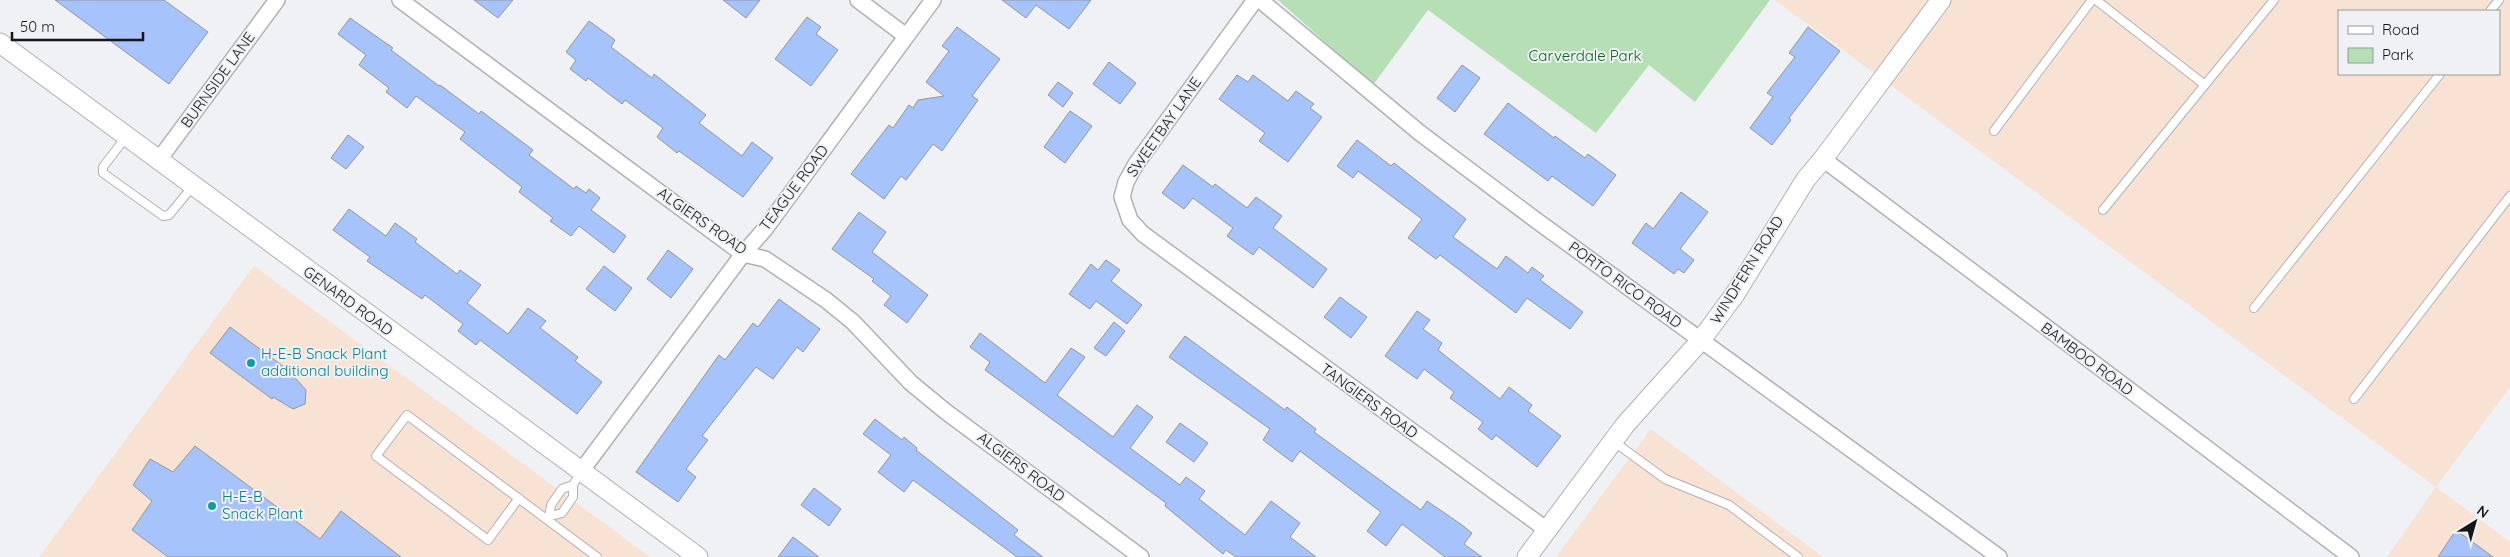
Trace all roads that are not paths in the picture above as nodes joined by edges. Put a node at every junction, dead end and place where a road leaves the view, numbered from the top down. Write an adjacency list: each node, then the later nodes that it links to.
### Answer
1 (277, 0): 19 (street, BURNSIDE LANE)
2 (400, 0): 23 (street, ALGIERS ROAD)
3 (858, 0): 12 (street)
4 (933, 0): 12 (street, TEAGUE ROAD)
5 (1255, 0): 24 (street, SWEETBAY LANE)
6 (1260, 0): 26 (street, PORTO RICO ROAD)
7 (1941, 0): 18 (street, WINDFERN ROAD)
8 (2094, 0): 15 (lane); 16 (lane)
9 (2274, 0): 15 (lane)
10 (2499, 0): 11 (lane)
11 (2491, 10)
12 (906, 36): 23 (street, TEAGUE ROAD)
13 (0, 43): 17 (street, GENARD ROAD)
14 (2439, 75): 25 (lane)
15 (2205, 84): 22 (lane)
16 (1994, 131)
17 (126, 137): 19 (street, GENARD ROAD); 20 (lane)
18 (1823, 159): 26 (street, WINDFERN ROAD); 39 (street, BAMBOO ROAD)
19 (158, 161): 20 (street, GENARD ROAD)
20 (193, 186): 29 (street, GENARD ROAD)
21 (2510, 196): 27 (lane)
22 (2103, 210)
23 (743, 254): 29 (street, TEAGUE ROAD); 35 (street, ALGIERS ROAD)
24 (1192, 271): 32 (street, TANGIERS ROAD)
25 (2254, 308)
26 (1701, 340): 28 (street, WINDFERN ROAD); 38 (street, PORTO RICO ROAD)
27 (2354, 400)
28 (1613, 441): 32 (street, WINDFERN ROAD); 37 (lane)
29 (577, 478): 31 (lane); 31 (lane); 34 (street, GENARD ROAD)
30 (519, 498): 30 (lane); 31 (lane)
31 (549, 518): 33 (lane)
32 (1547, 530): 36 (street, WINDFERN ROAD)
33 (597, 557)
34 (698, 557)
35 (1141, 557)
36 (1527, 557)
37 (1798, 557)
38 (1999, 557)
39 (2352, 557)

